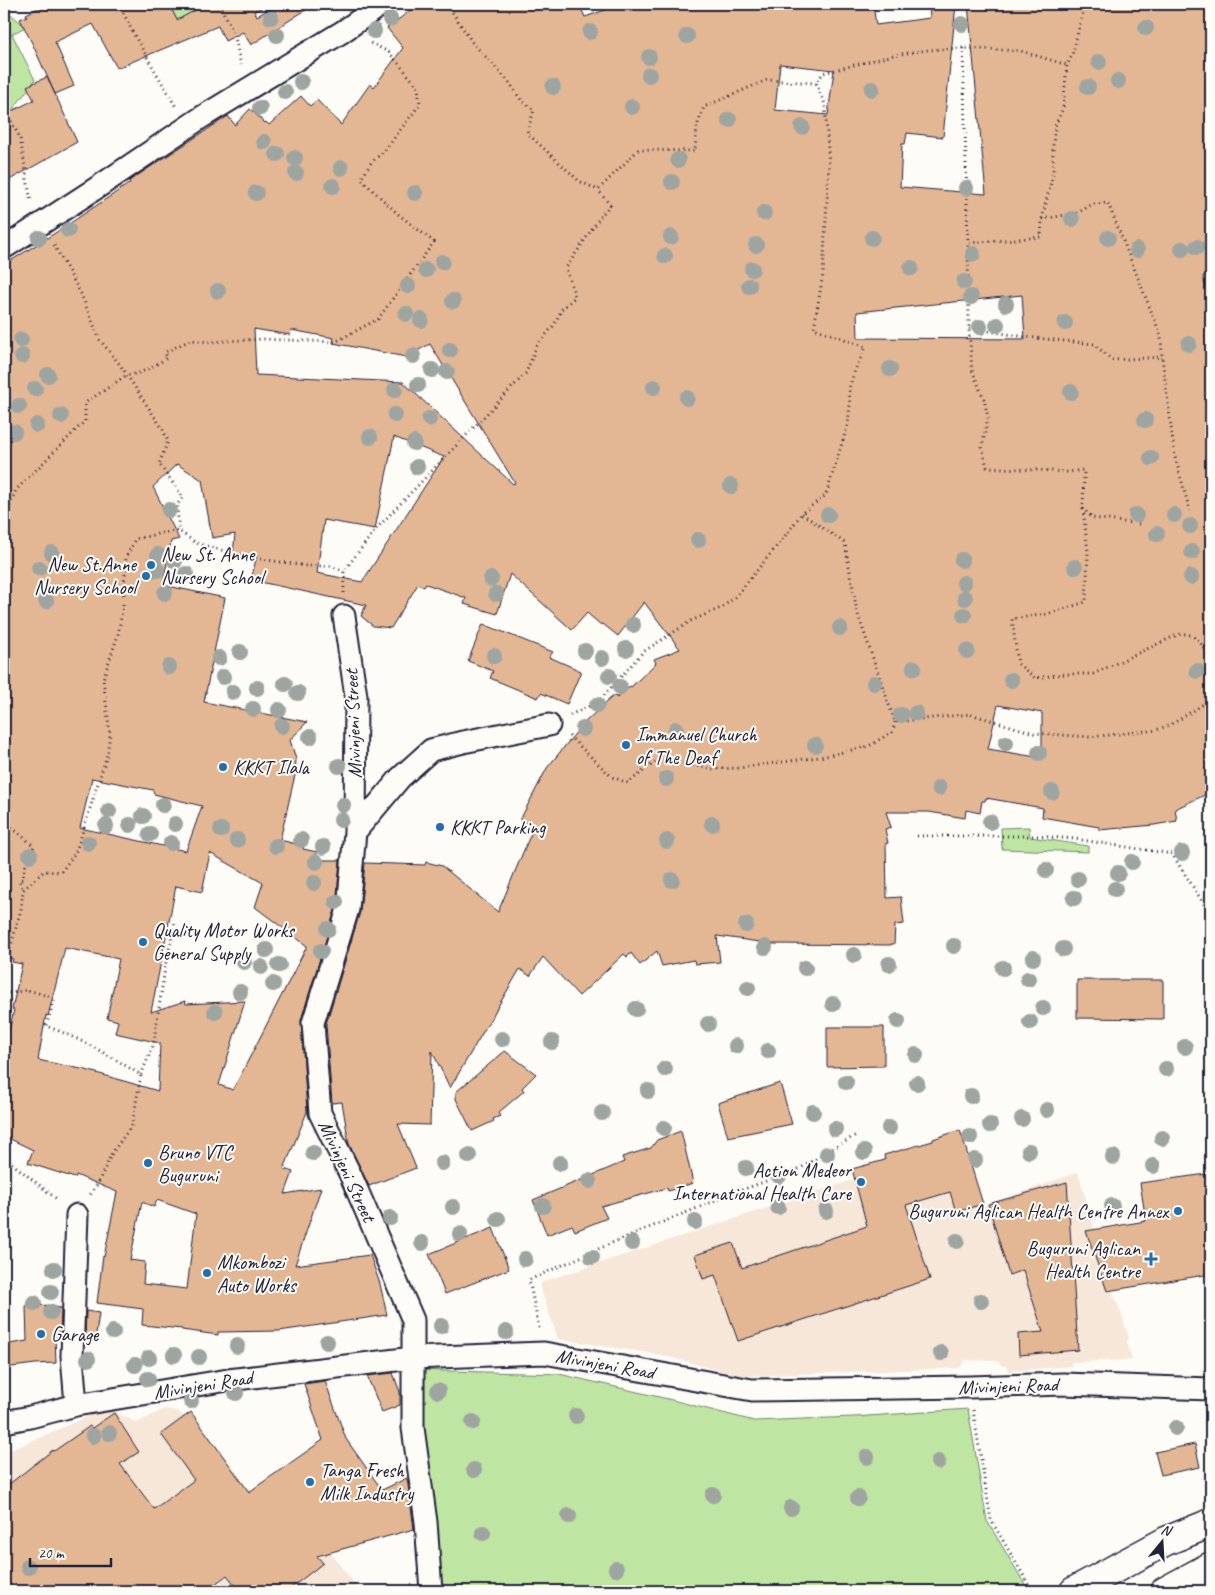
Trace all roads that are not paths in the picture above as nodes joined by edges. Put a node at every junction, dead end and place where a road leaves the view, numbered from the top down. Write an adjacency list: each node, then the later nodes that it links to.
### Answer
1 (382, 4): 2 (street)
2 (4, 248)
3 (344, 616): 5 (street, Mivinjeni Street)
4 (549, 725): 5 (street, Mivinjeni Street)
5 (355, 832): 7 (street, Mivinjeni Street)
6 (77, 1215): 9 (street)
7 (413, 1358): 8 (street, Mivinjeni Road); 9 (street, Mivinjeni Road); 13 (street, Mivinjeni Street)
8 (1211, 1389)
9 (76, 1405): 10 (street, Mivinjeni Road)
10 (4, 1422)
11 (1211, 1523): 14 (main road)
12 (1211, 1566): 15 (main road)
13 (431, 1591)
14 (1074, 1591)
15 (1165, 1591)

